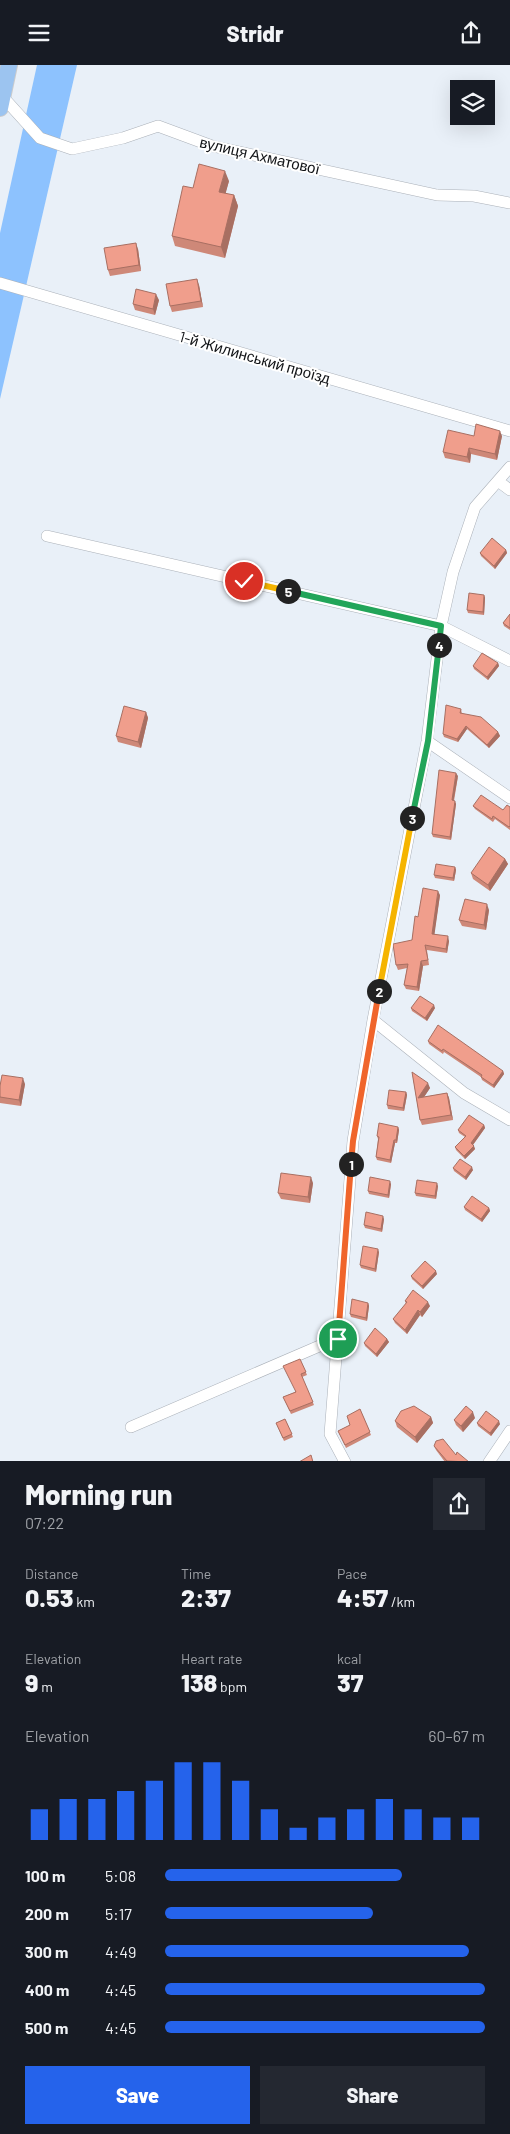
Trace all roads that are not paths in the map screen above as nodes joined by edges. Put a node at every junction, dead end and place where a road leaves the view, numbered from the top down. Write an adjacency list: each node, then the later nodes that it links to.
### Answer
1 (10, 65): 2 (highway)
2 (1, 102): 3 (street, вулиця Ахматової)
3 (510, 203)
4 (0, 283): 5 (street, 1-й Жилинський проїзд)
5 (510, 431)
6 (510, 467): 7 (street)
7 (498, 481): 8 (street); 10 (street)
8 (510, 491)
9 (47, 536): 10 (street)
10 (441, 626): 11 (street); 12 (street)
11 (510, 661)
12 (428, 741): 13 (street); 14 (street)
13 (510, 798)
14 (373, 1020): 15 (street); 16 (street)
15 (510, 1121)
16 (338, 1339): 17 (street); 19 (street)
17 (131, 1427)
18 (510, 1431): 20 (street)
19 (345, 1461)
20 (489, 1461)

